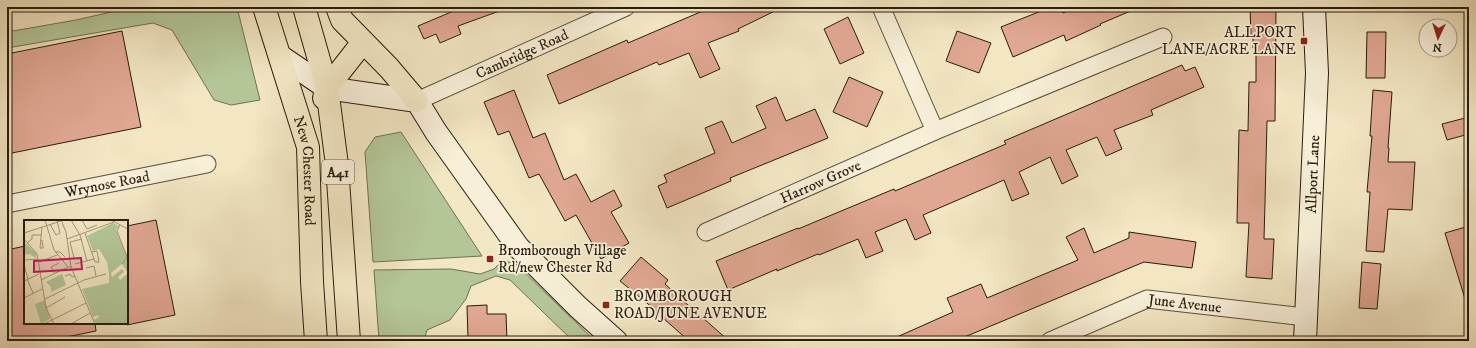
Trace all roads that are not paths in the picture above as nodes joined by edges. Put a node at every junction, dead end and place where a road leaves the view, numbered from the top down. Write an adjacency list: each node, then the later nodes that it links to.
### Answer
1 (264, 7): 9 (highway, New Chester Road / A41)
2 (304, 7): 10 (highway, A41)
3 (337, 7): 8 (highway)
4 (626, 7): 11 (street, Cambridge Road)
5 (881, 7): 12 (street)
6 (1314, 7): 17 (street, Allport Lane)
7 (1163, 36): 12 (street, Harrow Grove)
8 (363, 42): 10 (highway); 11 (highway)
9 (280, 56): 10 (street); 13 (highway, New Chester Road / A41)
10 (327, 88): 11 (street); 13 (highway); 19 (highway, A41)
11 (417, 101): 20 (street)
12 (935, 131): 16 (street, Harrow Grove)
13 (308, 147): 18 (highway, New Chester Road / A41)
14 (207, 164): 15 (street, Wrynose Road)
15 (7, 204)
16 (706, 232)
17 (1305, 317): 21 (street, June Avenue); 22 (street, Allport Lane)
18 (316, 341)
19 (349, 341)
20 (616, 341)
21 (1050, 341)
22 (1305, 341)

